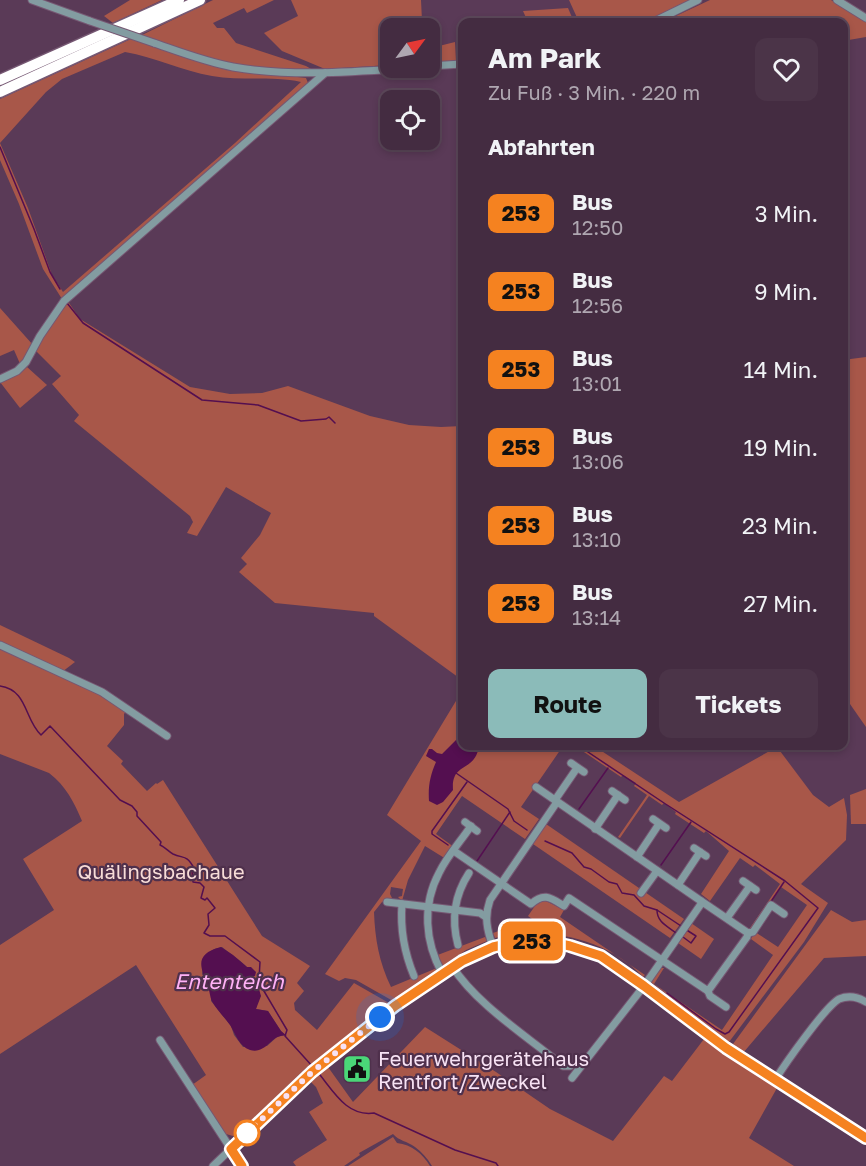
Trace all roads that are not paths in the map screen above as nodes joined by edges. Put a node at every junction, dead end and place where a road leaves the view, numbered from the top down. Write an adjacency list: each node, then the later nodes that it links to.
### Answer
1 (32, 0): 11 (street, bridge)
2 (179, 0): 12 (highway)
3 (200, 0): 13 (highway)
4 (698, 0): 6 (street)
5 (837, 0): 7 (street)
6 (662, 18)
7 (866, 18)
8 (458, 64): 9 (street)
9 (440, 65)
10 (380, 70): 11 (street)
11 (325, 74): 14 (street)
12 (0, 80)
13 (0, 92)
14 (0, 379)
15 (0, 645): 16 (street)
16 (166, 736)
17 (577, 768): 20 (street)
18 (537, 787): 20 (street)
19 (618, 796): 23 (street)
20 (556, 801): 23 (street); 29 (street)
21 (659, 824): 26 (street)
22 (471, 826): 24 (street)
23 (595, 829): 26 (street)
24 (454, 851): 29 (street); 36 (street)
25 (700, 852): 30 (street)
26 (637, 856): 27 (street)
27 (657, 871): 30 (street); 32 (street)
28 (469, 873): 37 (street)
29 (501, 883): 39 (street); 44 (street)
30 (678, 885): 33 (street)
31 (750, 886): 40 (street)
32 (641, 893)
33 (701, 901): 40 (street); 44 (street)
34 (387, 902): 35 (street)
35 (402, 904): 36 (street); 47 (street)
36 (428, 908): 37 (street); 46 (street)
37 (454, 910): 39 (street); 42 (street)
38 (784, 914): 41 (street)
39 (486, 917): 43 (street)
40 (727, 918): 41 (street)
41 (748, 933): 49 (street)
42 (458, 945)
43 (493, 947): 45 (street); 48 (street)
44 (661, 961): 48 (street); 49 (street)
45 (452, 966): 46 (street); 53 (street)
46 (442, 973): 57 (street)
47 (414, 976)
48 (644, 986): 54 (street); 55 (street)
49 (708, 991): 51 (street)
50 (866, 1002): 55 (street)
51 (726, 1007)
52 (160, 1040): 57 (street)
53 (570, 1066)
54 (572, 1078)
55 (775, 1080): 56 (street)
56 (866, 1138)
57 (231, 1149): 58 (street); 59 (street)
58 (213, 1166)
59 (242, 1166)

